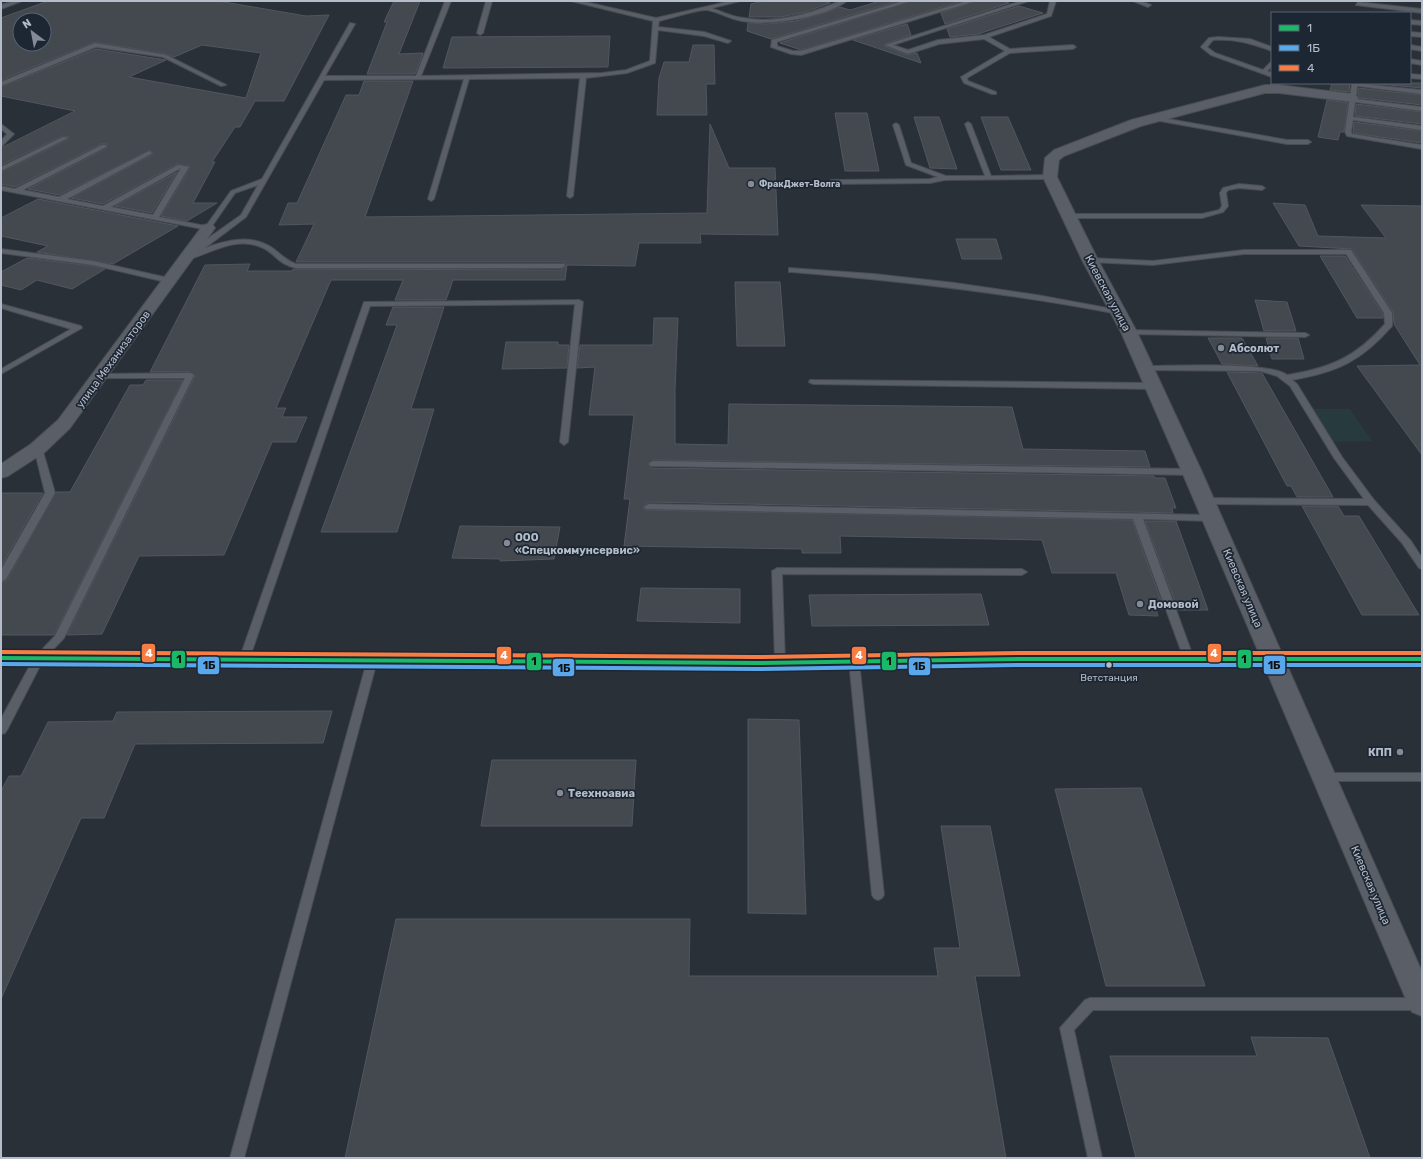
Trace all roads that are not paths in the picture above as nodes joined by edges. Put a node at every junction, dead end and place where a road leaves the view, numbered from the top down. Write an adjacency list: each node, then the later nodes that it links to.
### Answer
1 (19, 1): 16 (lane)
2 (448, 1): 41 (lane)
3 (489, 1): 24 (lane)
4 (574, 1): 13 (lane)
5 (597, 1): 13 (lane)
6 (737, 1): 17 (lane)
7 (844, 1): 17 (lane)
8 (908, 1): 9 (lane)
9 (972, 1)
10 (1026, 1): 27 (lane)
11 (1053, 1): 27 (lane)
12 (1136, 1): 15 (lane)
13 (588, 4): 19 (lane)
14 (1358, 4): 18 (lane)
15 (1148, 5)
16 (1, 7)
17 (705, 8): 19 (lane)
18 (1422, 11)
19 (656, 20): 23 (lane)
20 (1411, 22): 21 (lane)
21 (1422, 23)
22 (352, 24): 44 (lane)
23 (655, 28): 28 (lane); 39 (lane)
24 (480, 33)
25 (1411, 34): 26 (lane)
26 (1422, 35)
27 (986, 37): 33 (lane)
28 (728, 41)
29 (1073, 47): 33 (lane)
30 (1411, 47): 32 (lane)
31 (1271, 49): 37 (lane)
32 (1422, 49)
33 (1009, 51): 50 (lane)
34 (1411, 61): 35 (lane)
35 (1422, 62)
36 (1271, 64): 37 (lane)
37 (1264, 72): 38 (lane)
38 (1271, 75)
39 (583, 76): 42 (lane); 74 (lane)
40 (1411, 76): 43 (lane)
41 (418, 77): 42 (lane); 44 (lane)
42 (467, 77): 75 (lane)
43 (1422, 77)
44 (322, 78): 69 (lane)
45 (1, 84): 47 (lane)
46 (1355, 84): 49 (lane); 51 (lane)
47 (222, 86)
48 (1279, 86): 51 (street); 53 (street)
49 (1422, 92)
50 (994, 93)
51 (1353, 99): 52 (lane); 54 (lane)
52 (1422, 109)
53 (1151, 118): 60 (lane); 68 (street)
54 (1350, 118): 58 (lane); 63 (lane)
55 (968, 124): 67 (lane)
56 (896, 125): 66 (lane)
57 (1, 126): 61 (lane)
58 (1422, 128)
59 (65, 138): 65 (lane)
60 (1308, 142)
61 (1, 145)
62 (104, 146): 73 (lane)
63 (1422, 147)
64 (149, 153): 76 (lane)
65 (1, 169)
66 (944, 178): 67 (lane); 70 (lane)
67 (989, 178): 68 (lane)
68 (1050, 178): 78 (street, Киевская улица)
69 (265, 180): 80 (lane); 82 (lane)
70 (831, 182)
71 (1, 188): 73 (lane)
72 (1262, 188): 78 (lane)
73 (16, 190): 76 (lane)
74 (570, 196)
75 (431, 198)
76 (61, 200): 77 (lane)
77 (104, 208): 79 (lane); 79 (lane)
78 (1069, 216): 83 (street, Киевская улица)
79 (155, 218): 80 (lane)
80 (208, 228): 82 (street, улица Механизаторов)
81 (1, 251): 86 (lane)
82 (187, 258): 84 (lane); 86 (street, улица Механизаторов)
83 (1090, 260): 88 (street, Киевская улица); 94 (lane)
84 (561, 266)
85 (792, 270): 88 (lane)
86 (170, 281): 93 (street, улица Механизаторов)
87 (1, 306): 92 (lane)
88 (1118, 312): 89 (street, Киевская улица)
89 (1129, 332): 90 (lane); 91 (street, Киевская улица)
90 (1305, 335)
91 (1145, 368): 94 (lane); 96 (street, Киевская улица)
92 (1, 372)
93 (101, 376): 98 (street, улица Механизаторов); 111 (lane)
94 (1287, 378): 103 (lane)
95 (813, 382): 96 (lane)
96 (1153, 386): 101 (street, Киевская улица)
97 (564, 442): 115 (lane)
98 (38, 448): 100 (street, улица Механизаторов); 109 (lane)
99 (654, 464): 101 (lane)
100 (1, 472)
101 (1192, 472): 102 (street, Киевская улица)
102 (1205, 501): 103 (lane); 106 (street, Киевская улица)
103 (1370, 502): 107 (lane)
104 (649, 507): 105 (lane)
105 (1137, 517): 106 (lane); 113 (lane)
106 (1212, 518): 112 (street, Киевская улица)
107 (1422, 566)
108 (1022, 572): 118 (lane)
109 (1, 579)
110 (1, 658): 111 (main road)
111 (39, 658): 115 (main road); 119 (lane)
112 (1273, 658): 113 (main road); 114 (main road); 120 (street, Киевская улица)
113 (1189, 659): 117 (main road)
114 (1422, 659)
115 (244, 660): 116 (main road)
116 (372, 661): 118 (main road); 124 (lane)
117 (854, 661): 118 (main road); 122 (lane)
118 (780, 662)
119 (1, 730)
120 (1324, 777): 121 (lane); 123 (street, Киевская улица)
121 (1422, 777)
122 (878, 895)
123 (1422, 1004): 125 (lane)
124 (237, 1158)
125 (1095, 1158)

